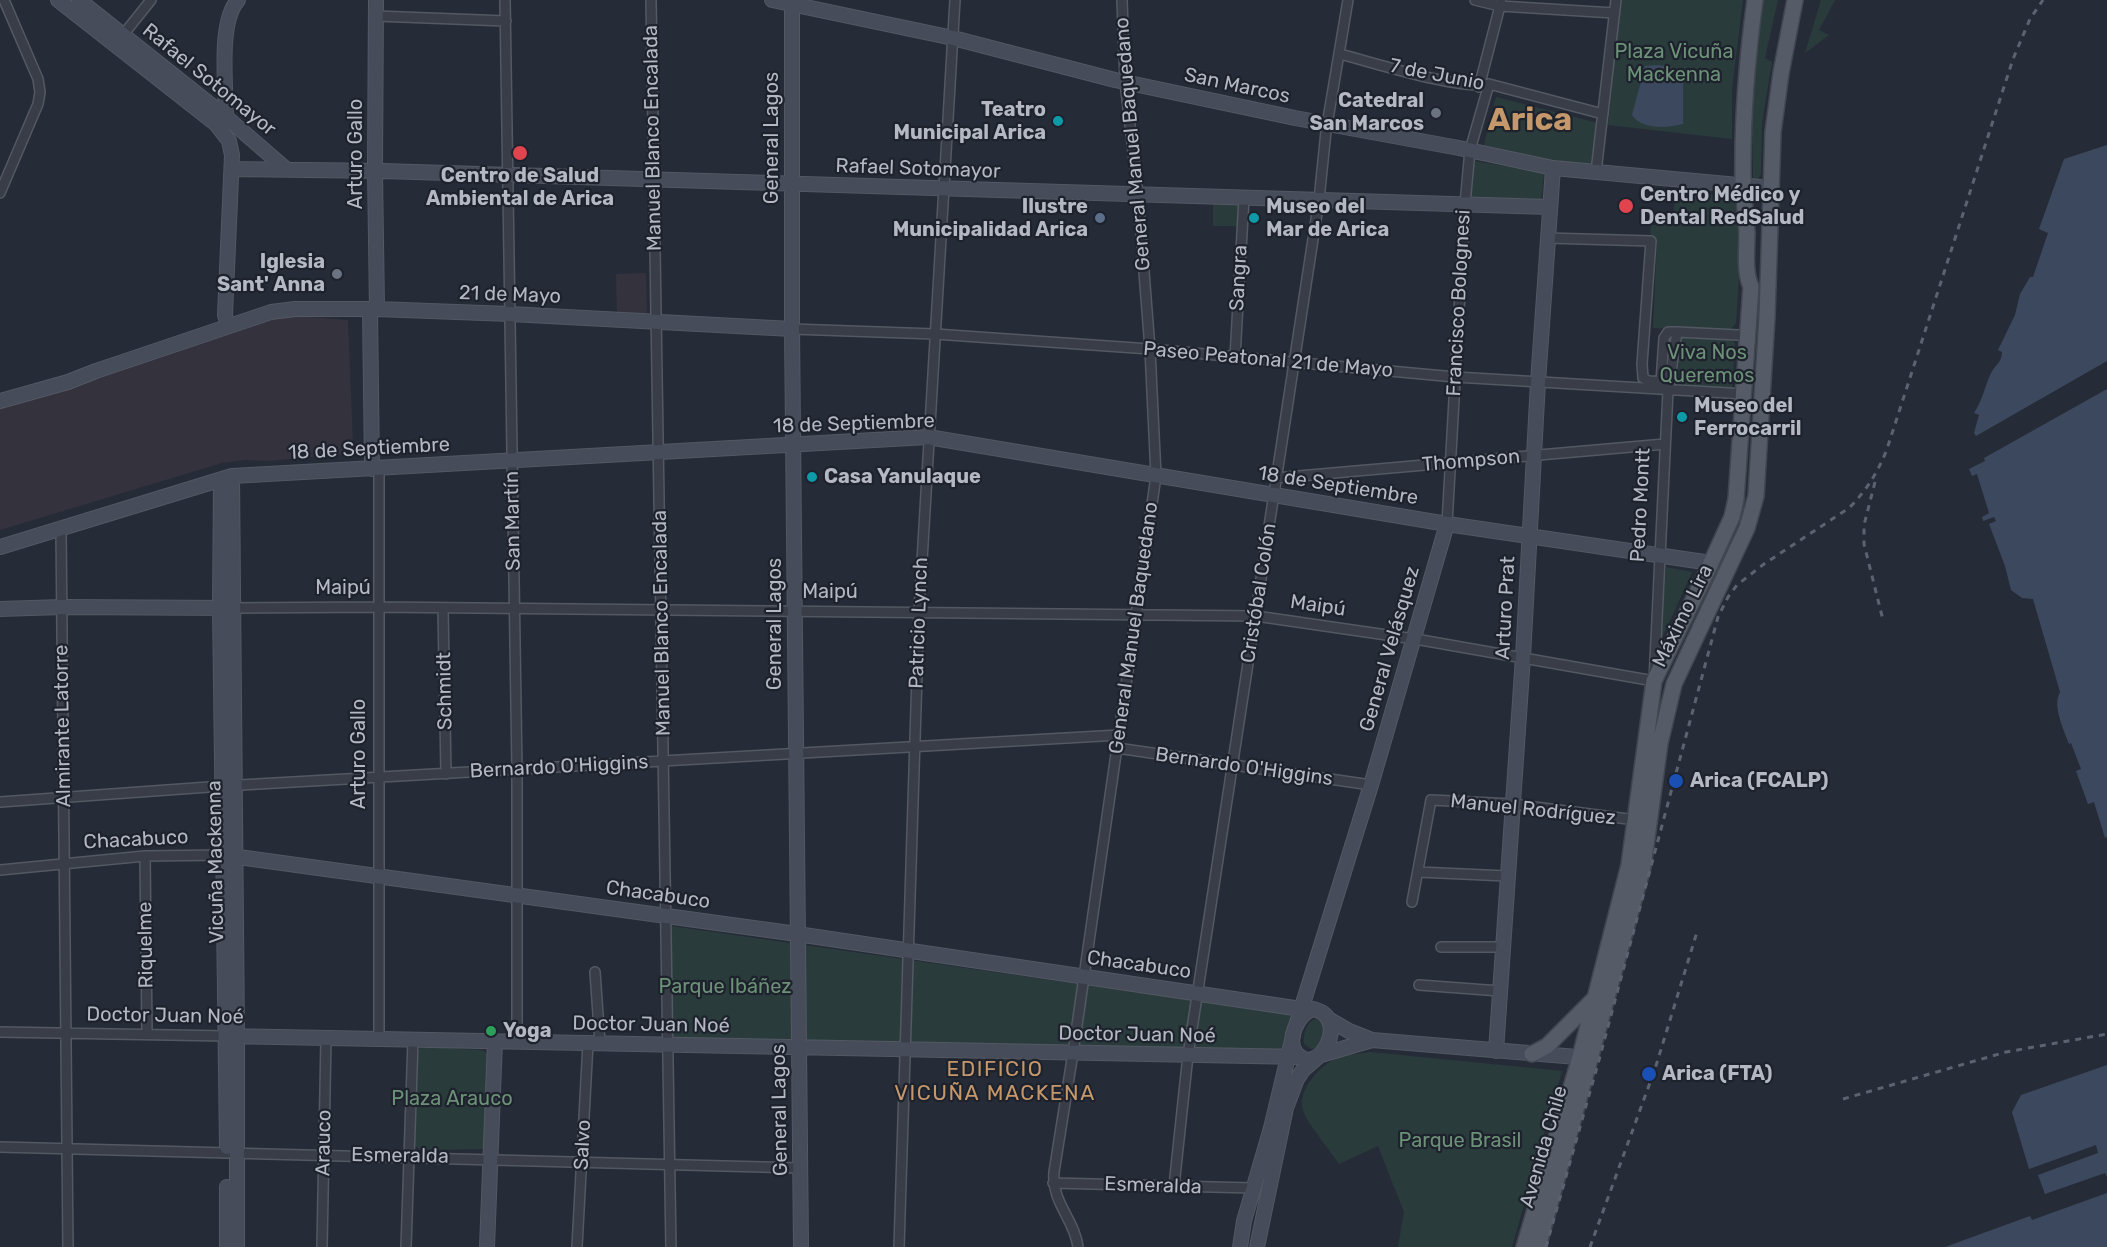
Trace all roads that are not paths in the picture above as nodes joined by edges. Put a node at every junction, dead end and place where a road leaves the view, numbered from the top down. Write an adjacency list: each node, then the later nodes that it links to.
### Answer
1 (4, 0): 43 (street)
2 (58, 0): 29 (street, Rafael Sotomayor)
3 (79, 0): 22 (street, Rafael Sotomayor)
4 (151, 0): 22 (street)
5 (375, 0): 20 (street, Arturo Gallo)
6 (505, 0): 21 (street, San Martín)
7 (651, 0): 38 (street, Manuel Blanco Encalada)
8 (772, 0): 17 (street, San Marcos)
9 (955, 0): 23 (street, Patricio Lynch)
10 (1122, 0): 25 (street, General Manuel Baquedano)
11 (1348, 0): 24 (street, Cristóbal Colón)
12 (1475, 0): 18 (street)
13 (1616, 0): 19 (street)
14 (1755, 0): 40 (main road)
15 (1795, 0): 41 (main road)
16 (236, 2): 28 (street)
17 (792, 2): 23 (street, San Marcos); 39 (street, General Lagos)
18 (1501, 3): 19 (street); 26 (street, Francisco Bolognesi)
19 (1614, 13): 27 (street)
20 (376, 16): 21 (street); 35 (street, Arturo Gallo)
21 (506, 21): 37 (street, San Martín)
22 (123, 35): 28 (street, Rafael Sotomayor)
23 (953, 38): 25 (street, San Marcos); 42 (street, Patricio Lynch)
24 (1340, 54): 26 (street, 7 de Junio); 30 (street, Cristóbal Colón)
25 (1125, 82): 30 (street, San Marcos); 44 (street, General Manuel Baquedano)
26 (1484, 86): 27 (street, 7 de Junio); 31 (street, Francisco Bolognesi)
27 (1603, 114): 36 (street)
28 (226, 117): 29 (street); 34 (street, Rafael Sotomayor)
29 (210, 119): 33 (street, Rafael Sotomayor)
30 (1327, 123): 31 (street, San Marcos); 46 (street, Cristóbal Colón)
31 (1470, 150): 32 (street, San Marcos); 47 (street, Francisco Bolognesi)
32 (1553, 168): 36 (street, San Marcos); 48 (street, Arturo Prat)
33 (232, 169): 34 (street, Rafael Sotomayor); 54 (street)
34 (286, 169): 35 (street, Rafael Sotomayor)
35 (375, 171): 37 (street, Rafael Sotomayor); 51 (street, Arturo Gallo)
36 (1596, 172): 40 (street, San Marcos)
37 (508, 175): 38 (street, Rafael Sotomayor); 52 (street, San Martín)
38 (653, 180): 39 (street, Rafael Sotomayor); 53 (street, Manuel Blanco Encalada)
39 (792, 184): 42 (street, Rafael Sotomayor); 55 (street, General Lagos)
40 (1743, 186): 41 (street, San Marcos); 50 (main road, Máximo Lira)
41 (1771, 188): 155 (main road, Máximo Lira)
42 (944, 189): 44 (street, Rafael Sotomayor); 56 (street, Patricio Lynch)
43 (0, 193)
44 (1138, 195): 45 (street, Rafael Sotomayor); 58 (street, General Manuel Baquedano)
45 (1244, 198): 46 (street, Rafael Sotomayor); 59 (street, Sangra)
46 (1319, 200): 47 (street, Rafael Sotomayor); 60 (street, Cristóbal Colón)
47 (1465, 204): 48 (street, Rafael Sotomayor); 61 (street, Francisco Bolognesi)
48 (1549, 207): 49 (street, Arturo Prat)
49 (1547, 238): 62 (street, Arturo Prat); 63 (street)
50 (1747, 277): 57 (main road, Máximo Lira); 64 (main road, Máximo Lira)
51 (373, 309): 52 (street, 21 de Mayo); 54 (street, 21 de Mayo); 73 (street, Arturo Gallo)
52 (510, 314): 53 (street, 21 de Mayo); 71 (street, San Martín)
53 (657, 321): 55 (street, 21 de Mayo); 69 (street, Manuel Blanco Encalada)
54 (228, 326): 65 (street, 21 de Mayo)
55 (792, 329): 56 (street, Paseo Peatonal 21 de Mayo); 68 (street, General Lagos)
56 (935, 334): 58 (street, Paseo Peatonal 21 de Mayo); 66 (street, Patricio Lynch)
57 (1738, 335): 63 (street, Pedro Montt); 64 (main road, Máximo Lira)
58 (1150, 349): 59 (street, Paseo Peatonal 21 de Mayo); 74 (street, General Manuel Baquedano)
59 (1235, 357): 60 (street, Paseo Peatonal 21 de Mayo)
60 (1294, 362): 61 (street, Paseo Peatonal 21 de Mayo); 76 (street, Cristóbal Colón)
61 (1455, 377): 62 (street, Paseo Peatonal 21 de Mayo); 72 (street, Francisco Bolognesi)
62 (1538, 382): 63 (street, Paseo Peatonal 21 de Mayo); 70 (street, Arturo Prat)
63 (1666, 385): 64 (street, Paseo Peatonal 21 de Mayo); 67 (street, Pedro Montt)
64 (1745, 394): 83 (main road, Máximo Lira)
65 (0, 401)
66 (928, 437): 68 (street, 18 de Septiembre); 74 (street, 18 de Septiembre); 92 (street, Patricio Lynch)
67 (1665, 444): 70 (street, Thompson); 82 (street, Pedro Montt)
68 (793, 445): 69 (street, 18 de Septiembre); 91 (street, General Lagos)
69 (659, 453): 71 (street, 18 de Septiembre); 90 (street, Manuel Blanco Encalada)
70 (1534, 455): 72 (street, Thompson); 80 (street, Arturo Prat)
71 (512, 461): 73 (street, 18 de Septiembre); 89 (street, San Martín)
72 (1450, 463): 76 (street, Thompson); 78 (street, Francisco Bolognesi)
73 (375, 469): 75 (street, 18 de Septiembre); 85 (street, Arturo Gallo)
74 (1156, 476): 77 (street, 18 de Septiembre); 93 (street, General Manuel Baquedano)
75 (226, 478): 79 (street, 18 de Septiembre); 86 (street, Vicuña Mackenna)
76 (1276, 478): 77 (street, Cristóbal Colón)
77 (1274, 496): 78 (street, 18 de Septiembre); 94 (street, Cristóbal Colón)
78 (1447, 524): 80 (street, 18 de Septiembre); 95 (street, General Velásquez)
79 (61, 529): 81 (street, 18 de Septiembre); 84 (street, Almirante Latorre)
80 (1530, 537): 82 (street, 18 de Septiembre); 96 (street, Arturo Prat)
81 (0, 548)
82 (1660, 555): 83 (street, 18 de Septiembre); 97 (street, Pedro Montt)
83 (1712, 563): 97 (main road, Máximo Lira)
84 (62, 607): 86 (street, Maipú); 88 (street, Maipú); 109 (street, Almirante Latorre)
85 (378, 607): 86 (street, Maipú); 87 (street, Maipú); 106 (street, Arturo Gallo)
86 (226, 608): 108 (street, Vicuña Mackenna)
87 (443, 608): 89 (street, Maipú); 105 (street, Schmidt)
88 (0, 609)
89 (514, 609): 90 (street, Maipú); 104 (street, San Martín)
90 (662, 610): 91 (street, Maipú); 102 (street, Manuel Blanco Encalada)
91 (795, 611): 92 (street, Maipú); 101 (street, General Lagos)
92 (919, 612): 93 (street, Maipú); 99 (street, Patricio Lynch)
93 (1137, 616): 94 (street, Maipú); 98 (street, General Manuel Baquedano)
94 (1256, 616): 95 (street, Maipú); 103 (street, Cristóbal Colón)
95 (1413, 639): 96 (street, Maipú); 107 (street, General Velásquez)
96 (1523, 657): 97 (street, Maipú); 111 (street, Arturo Prat)
97 (1653, 681): 112 (main road, Máximo Lira)
98 (1119, 735): 99 (street, Bernardo O'Higgins); 100 (street, General Manuel Baquedano)
99 (914, 746): 101 (street, Bernardo O'Higgins); 126 (street, Patricio Lynch)
100 (1117, 748): 103 (street, Bernardo O'Higgins); 128 (street, General Manuel Baquedano)
101 (796, 753): 102 (street, Bernardo O'Higgins); 123 (street, General Lagos)
102 (664, 761): 104 (street, Bernardo O'Higgins); 122 (street, Manuel Blanco Encalada)
103 (1233, 765): 107 (street, Bernardo O'Higgins); 131 (street, Cristóbal Colón)
104 (517, 770): 105 (street, Bernardo O'Higgins); 120 (street, San Martín)
105 (446, 774): 106 (street, Bernardo O'Higgins)
106 (378, 778): 108 (street, Bernardo O'Higgins); 119 (street, Arturo Gallo)
107 (1371, 785): 133 (street, General Velásquez)
108 (229, 786): 109 (street, Bernardo O'Higgins); 114 (street, Vicuña Mackenna)
109 (63, 796): 110 (street, Bernardo O'Higgins); 115 (street, Almirante Latorre)
110 (0, 801)
111 (1512, 804): 112 (street, Manuel Rodríguez); 117 (street, Manuel Rodríguez); 118 (street, Arturo Prat)
112 (1636, 820): 132 (main road, Máximo Lira)
113 (145, 856): 114 (street, Chacabuco); 115 (street, Chacabuco); 137 (street, Riquelme)
114 (230, 856): 119 (street, Chacabuco); 138 (street, Vicuña Mackenna)
115 (64, 864): 116 (street, Chacabuco); 136 (street, Almirante Latorre)
116 (0, 870)
117 (1418, 872): 118 (street); 121 (street)
118 (1507, 876): 124 (street, Arturo Prat)
119 (378, 877): 120 (street, Chacabuco); 140 (street, Arturo Gallo)
120 (517, 896): 122 (street, Chacabuco); 144 (street, San Martín)
121 (1412, 902)
122 (666, 916): 123 (street, Chacabuco); 146 (street, Manuel Blanco Encalada)
123 (797, 934): 126 (street, Chacabuco); 147 (street, General Lagos)
124 (1502, 946): 125 (street); 130 (street, Arturo Prat)
125 (1442, 947)
126 (908, 951): 128 (street, Chacabuco); 148 (street, Patricio Lynch)
127 (595, 972): 145 (street, Salvo)
128 (1084, 977): 131 (street, Chacabuco); 150 (street, General Manuel Baquedano)
129 (1419, 985): 130 (street)
130 (1500, 991): 149 (street, Arturo Prat)
131 (1197, 994): 133 (street, Chacabuco); 152 (street, Cristóbal Colón)
132 (1595, 998): 151 (main road); 155 (main road, Máximo Lira)
133 (1305, 1010): 134 (street); 154 (street)
134 (1330, 1020): 142 (street); 153 (street)
135 (0, 1032): 136 (street, Doctor Juan Noé)
136 (66, 1033): 137 (street, Doctor Juan Noé); 157 (street, Almirante Latorre)
137 (147, 1034): 138 (street, Doctor Juan Noé)
138 (232, 1036): 139 (street, Doctor Juan Noé); 158 (street, Vicuña Mackenna)
139 (326, 1038): 140 (street, Doctor Juan Noé); 159 (street, Arauco)
140 (379, 1039): 141 (street, Doctor Juan Noé)
141 (412, 1040): 143 (street, Doctor Juan Noé); 160 (street)
142 (1372, 1040): 149 (street); 153 (street)
143 (495, 1041): 144 (street, Doctor Juan Noé); 161 (street)
144 (517, 1042): 145 (street, Doctor Juan Noé)
145 (594, 1043): 146 (street, Doctor Juan Noé); 162 (street, Salvo)
146 (668, 1045): 147 (street, Doctor Juan Noé); 163 (street, Manuel Blanco Encalada)
147 (799, 1047): 148 (street, Doctor Juan Noé); 164 (street, General Lagos)
148 (905, 1050): 150 (street, Doctor Juan Noé); 177 (street, Patricio Lynch)
149 (1496, 1051): 151 (street)
150 (1073, 1053): 152 (street, Doctor Juan Noé); 165 (street, General Manuel Baquedano)
151 (1532, 1054): 155 (street)
152 (1188, 1055): 154 (street, Doctor Juan Noé); 166 (street, Cristóbal Colón)
153 (1320, 1055): 154 (street); 180 (street)
154 (1295, 1057): 167 (street)
155 (1585, 1058): 181 (main road, Avenida Chile); 182 (main road, Avenida Chile)
156 (0, 1147): 157 (street, Esmeralda)
157 (67, 1149): 158 (street, Esmeralda); 168 (street, Almirante Latorre)
158 (231, 1153): 159 (street, Esmeralda); 169 (street, Vicuña Mackenna); 170 (street, Vicuña Mackenna)
159 (324, 1155): 160 (street, Esmeralda); 171 (street, Arauco)
160 (409, 1157): 161 (street, Esmeralda); 172 (street)
161 (490, 1158): 162 (street, Esmeralda); 173 (street)
162 (582, 1161): 163 (street, Esmeralda); 174 (street, Salvo)
163 (669, 1164): 164 (street, Esmeralda); 175 (street, Manuel Blanco Encalada)
164 (800, 1167): 176 (street, General Lagos)
165 (1053, 1183): 166 (street, Esmeralda); 178 (street, General Manuel Baquedano)
166 (1174, 1186): 167 (street, Esmeralda)
167 (1253, 1188): 179 (street)
168 (68, 1247)
169 (227, 1247)
170 (237, 1247)
171 (322, 1247)
172 (406, 1247)
173 (488, 1247)
174 (577, 1247)
175 (671, 1247)
176 (801, 1247)
177 (899, 1247)
178 (1078, 1247)
179 (1240, 1247)
180 (1257, 1247)
181 (1524, 1247)
182 (1538, 1247)

